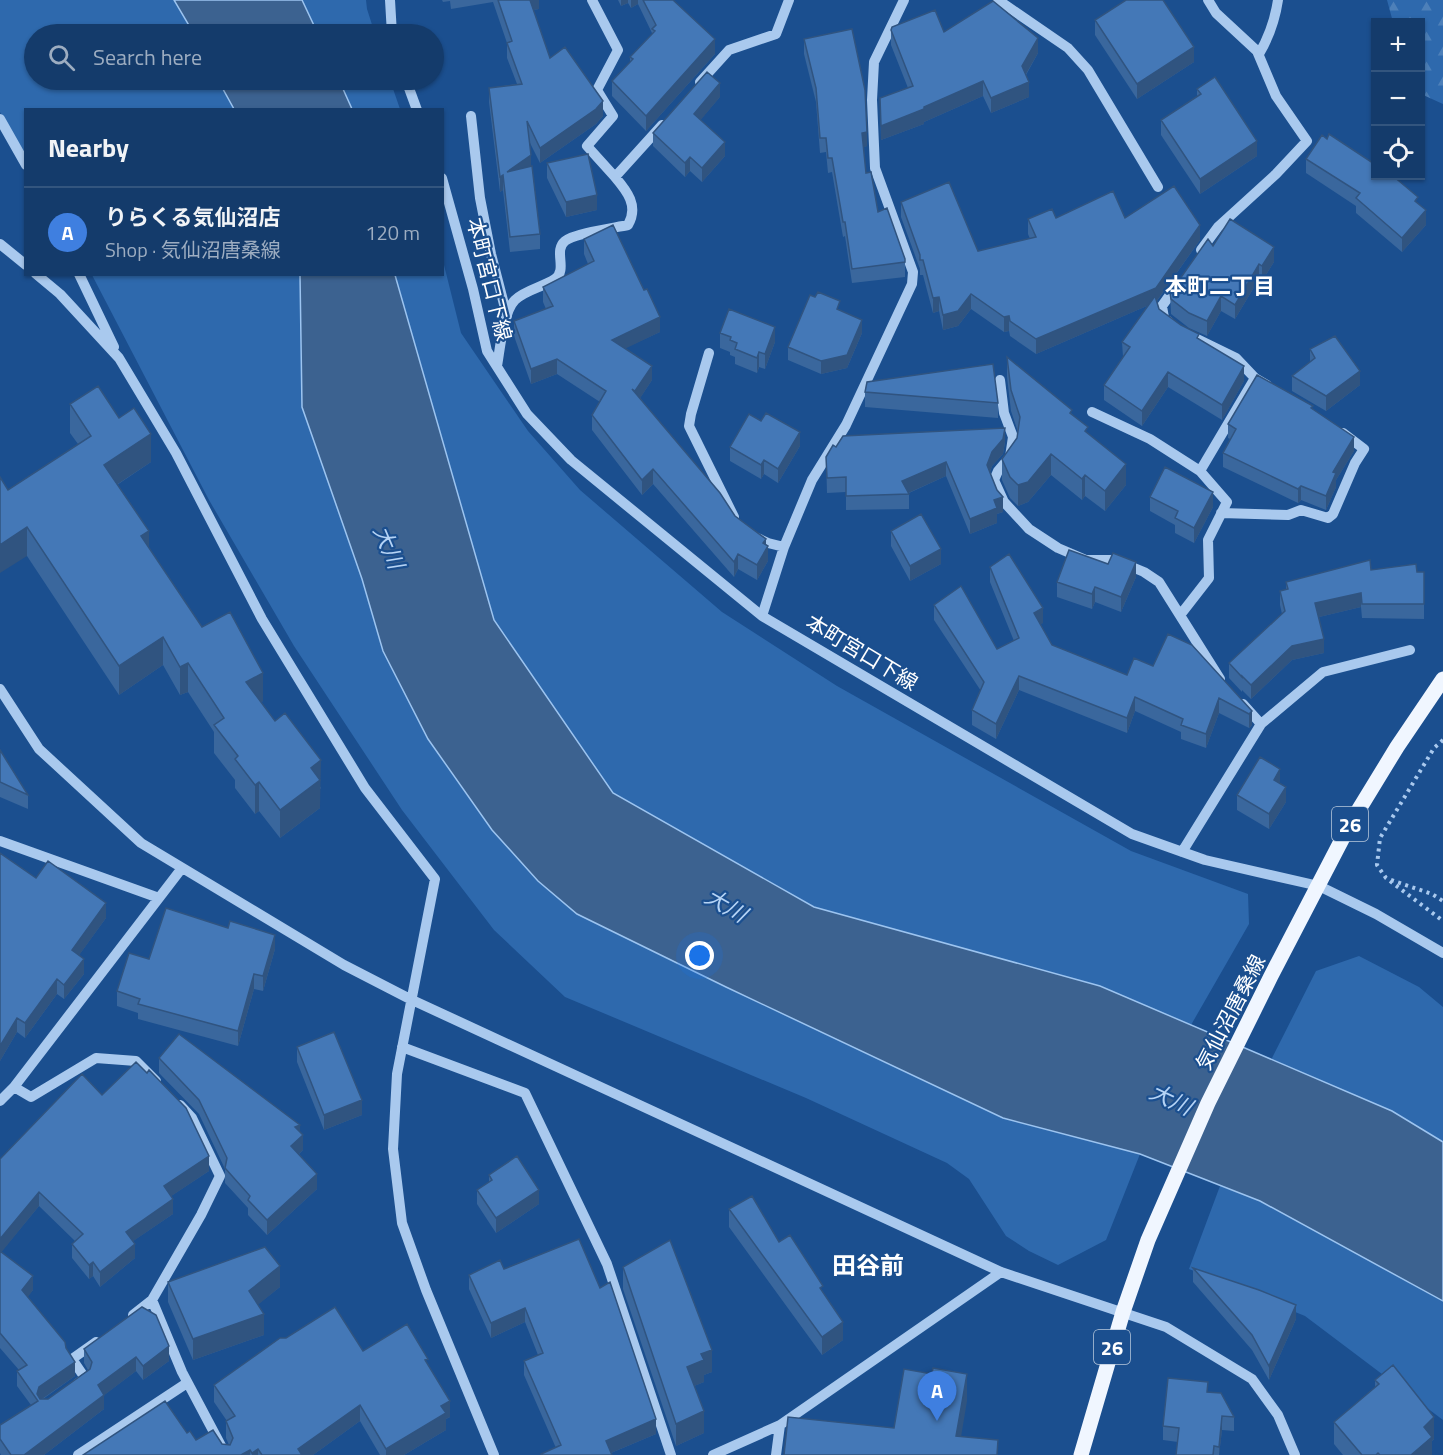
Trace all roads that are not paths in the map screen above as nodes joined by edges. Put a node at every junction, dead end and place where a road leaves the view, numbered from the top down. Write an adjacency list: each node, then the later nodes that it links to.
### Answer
1 (390, 0): 8 (street)
2 (592, 0): 17 (street)
3 (789, 0): 11 (street)
4 (904, 0): 37 (street)
5 (998, 0): 19 (street)
6 (1208, 0): 9 (street)
7 (1278, 0): 9 (street)
8 (391, 24)
9 (1258, 54): 21 (street)
10 (410, 90): 12 (street)
11 (691, 92)
12 (416, 108)
13 (471, 116): 26 (street)
14 (668, 117): 17 (street)
15 (0, 119): 16 (street)
16 (24, 161)
17 (615, 177): 26 (street)
18 (444, 181): 29 (street, 本町宮口下線)
19 (1158, 187)
20 (0, 244): 22 (street)
21 (1193, 262)
22 (24, 263)
23 (38, 276): 28 (street)
24 (80, 276): 28 (street)
25 (1181, 280): 30 (street)
26 (507, 316): 29 (street)
27 (709, 353): 37 (street)
28 (119, 358): 50 (street)
29 (497, 366): 39 (street, 本町宮口下線)
30 (1256, 378): 32 (street); 35 (street)
31 (1000, 380): 38 (street)
32 (1274, 389)
33 (1092, 412): 35 (street)
34 (1337, 429): 36 (street)
35 (1200, 471): 36 (street)
36 (1221, 513): 38 (street)
37 (784, 546): 39 (street)
38 (1181, 614): 43 (street)
39 (762, 616): 45 (street, 本町宮口下線)
40 (1410, 650): 43 (street)
41 (1443, 679): 47 (main road, 気仙沼唐桑線 / 26)
42 (0, 689): 46 (street)
43 (1261, 724): 45 (street)
44 (0, 841): 48 (street)
45 (1182, 852): 47 (street, 本町宮口下線)
46 (182, 868): 48 (street); 50 (street)
47 (1319, 886): 49 (street, 本町宮口下線); 56 (main road, 気仙沼唐桑線 / 26)
48 (159, 898): 52 (street)
49 (1443, 953)
50 (410, 999): 51 (street); 54 (street)
51 (402, 1047): 64 (street); 65 (street)
52 (14, 1087): 53 (street); 55 (street)
53 (0, 1101)
54 (1001, 1272): 56 (street); 61 (street)
55 (152, 1300): 57 (street); 59 (street)
56 (1123, 1312): 68 (main road, 気仙沼唐桑線 / 26); 69 (street)
57 (126, 1320)
58 (108, 1333): 60 (street)
59 (185, 1378): 62 (street); 63 (street)
60 (69, 1389)
61 (780, 1425): 66 (street); 67 (street)
62 (78, 1455)
63 (226, 1455)
64 (494, 1455)
65 (671, 1455)
66 (713, 1455)
67 (776, 1455)
68 (1081, 1455)
69 (1295, 1455)

